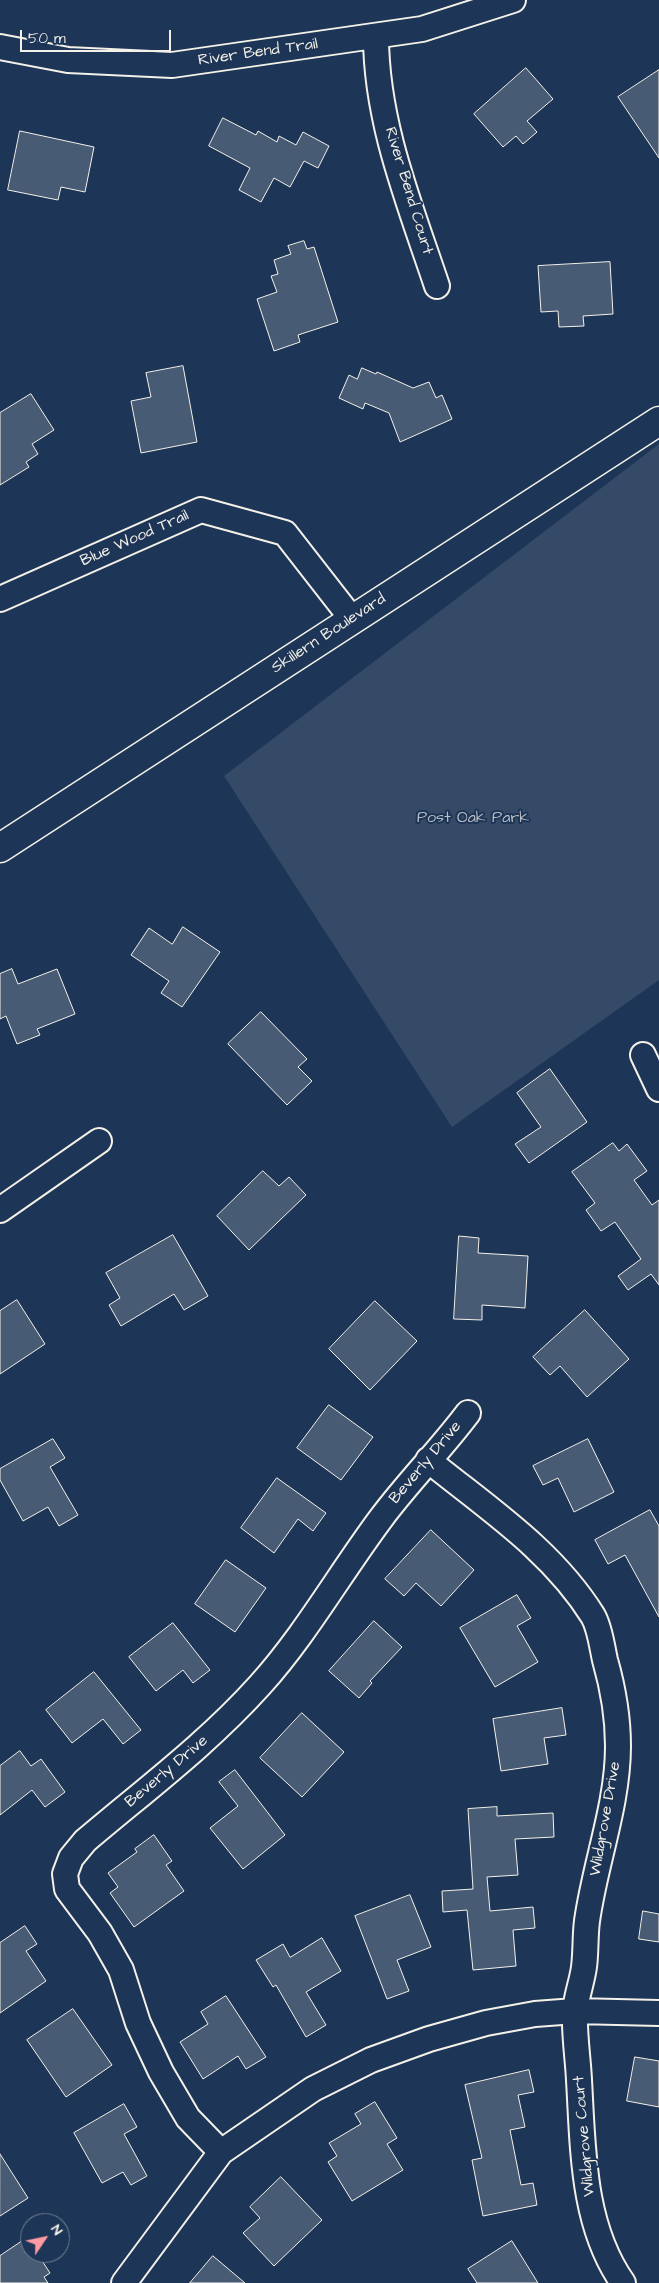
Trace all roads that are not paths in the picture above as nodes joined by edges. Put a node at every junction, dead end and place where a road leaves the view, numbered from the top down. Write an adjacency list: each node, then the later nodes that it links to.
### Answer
1 (513, 0): 2 (street, River Bend Trail)
2 (376, 36): 3 (street, River Bend Trail); 4 (street, River Bend Court)
3 (0, 47)
4 (437, 286)
5 (659, 421): 7 (street, Skillern Boulevard)
6 (0, 599): 7 (street, Blue Wood Trail)
7 (352, 619): 8 (street, Skillern Boulevard)
8 (0, 848)
9 (643, 1055): 10 (street)
10 (659, 1089)
11 (99, 1141): 12 (street)
12 (0, 1210)
13 (468, 1413): 14 (street, Beverly Drive)
14 (428, 1460): 15 (street, Wildgrove Drive); 17 (street, Beverly Drive)
15 (575, 2011): 16 (street); 17 (street); 19 (street, Wildgrove Court)
16 (659, 2013)
17 (221, 2152): 18 (street)
18 (124, 2283)
19 (623, 2283)

